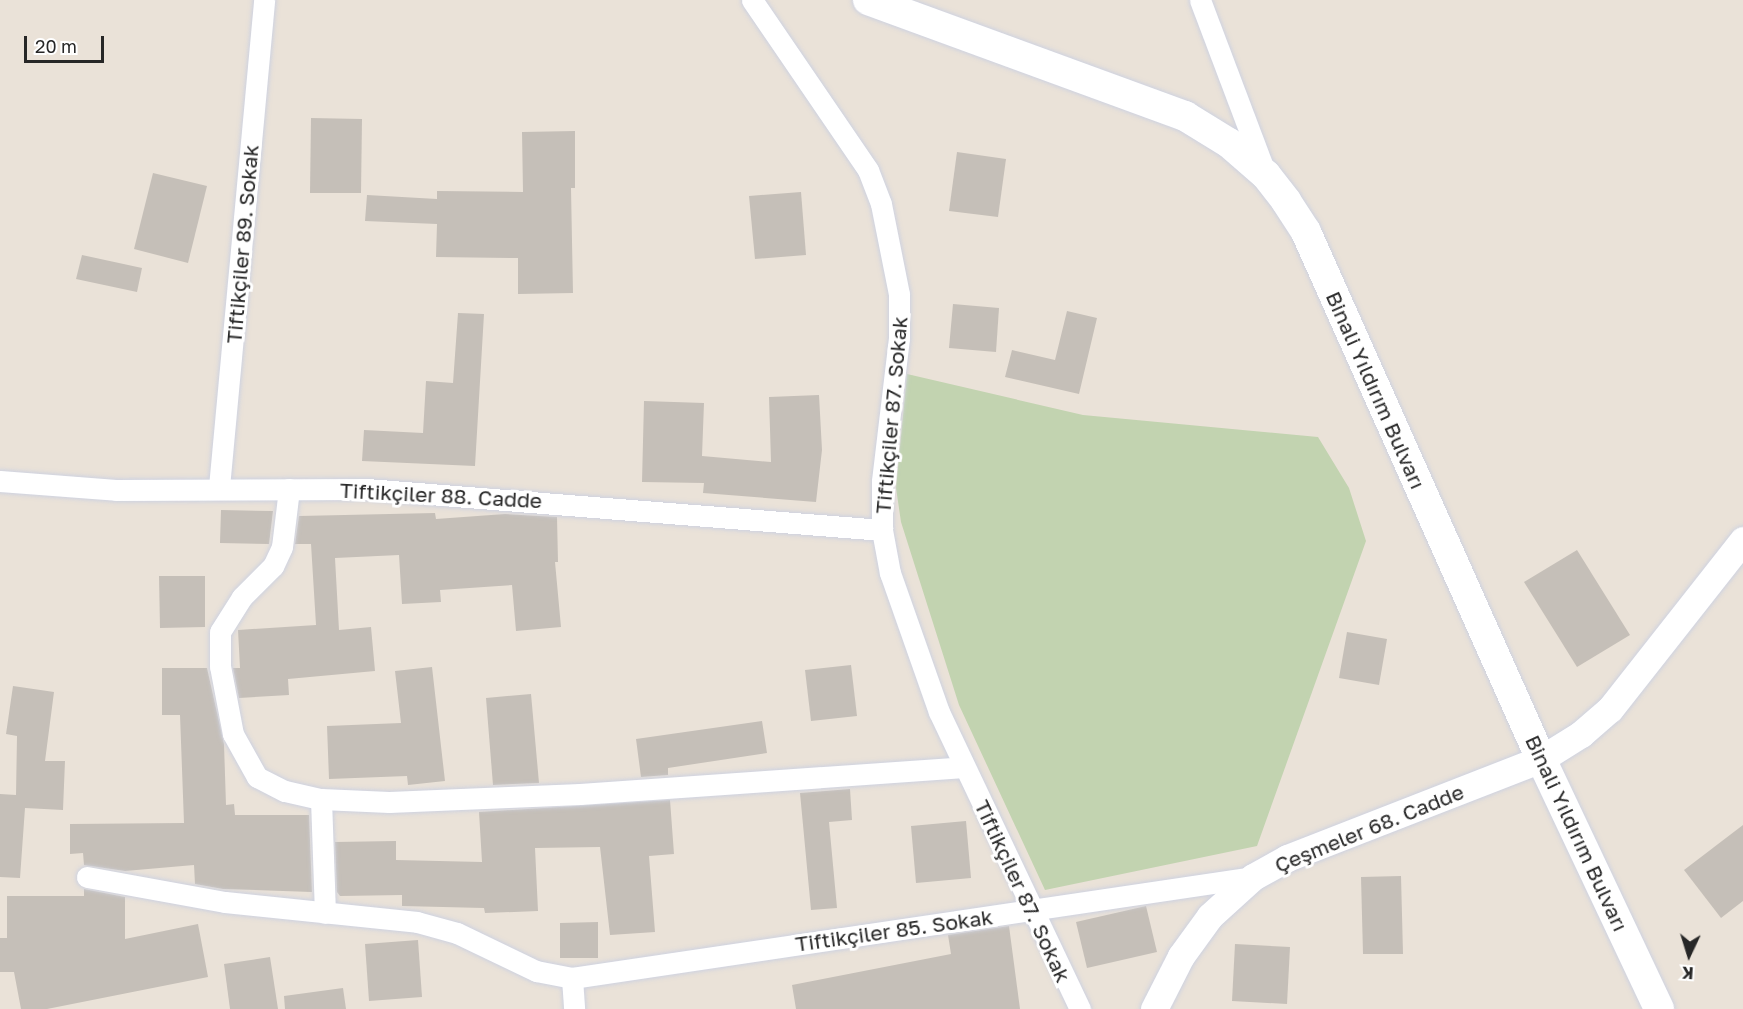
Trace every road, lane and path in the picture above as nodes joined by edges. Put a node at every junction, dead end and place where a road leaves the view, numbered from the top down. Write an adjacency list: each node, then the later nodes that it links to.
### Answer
1 (264, 0): 7 (street, Tiftikçiler 89. Sokak)
2 (752, 0): 9 (street, Tiftikçiler 87. Sokak)
3 (868, 0): 5 (main road, Binali Yıldırım Bulvarı)
4 (1200, 0): 5 (street)
5 (1266, 175): 11 (main road, Binali Yıldırım Bulvarı)
6 (0, 482): 7 (street, Tiftikçiler 88. Cadde)
7 (219, 487): 8 (street, Tiftikçiler 88. Cadde)
8 (289, 489): 9 (street, Tiftikçiler 88. Cadde); 13 (street)
9 (882, 530): 12 (street, Tiftikçiler 87. Sokak)
10 (1743, 540): 11 (street, Çeşmeler 68. Cadde)
11 (1541, 759): 15 (street, Çeşmeler 68. Cadde); 22 (main road, Binali Yıldırım Bulvarı)
12 (964, 768): 13 (street); 16 (street, Tiftikçiler 87. Sokak)
13 (321, 799): 17 (street)
14 (87, 877): 17 (street, Tiftikçiler 85. Sokak)
15 (1253, 878): 16 (street, Tiftikçiler 85. Sokak); 21 (street, Çeşmeler 68. Cadde)
16 (1032, 910): 18 (street, Tiftikçiler 85. Sokak); 20 (street, Tiftikçiler 87. Sokak)
17 (325, 912): 18 (street, Tiftikçiler 85. Sokak)
18 (572, 978): 19 (street)
19 (574, 1009)
20 (1080, 1009)
21 (1154, 1009)
22 (1659, 1009)

